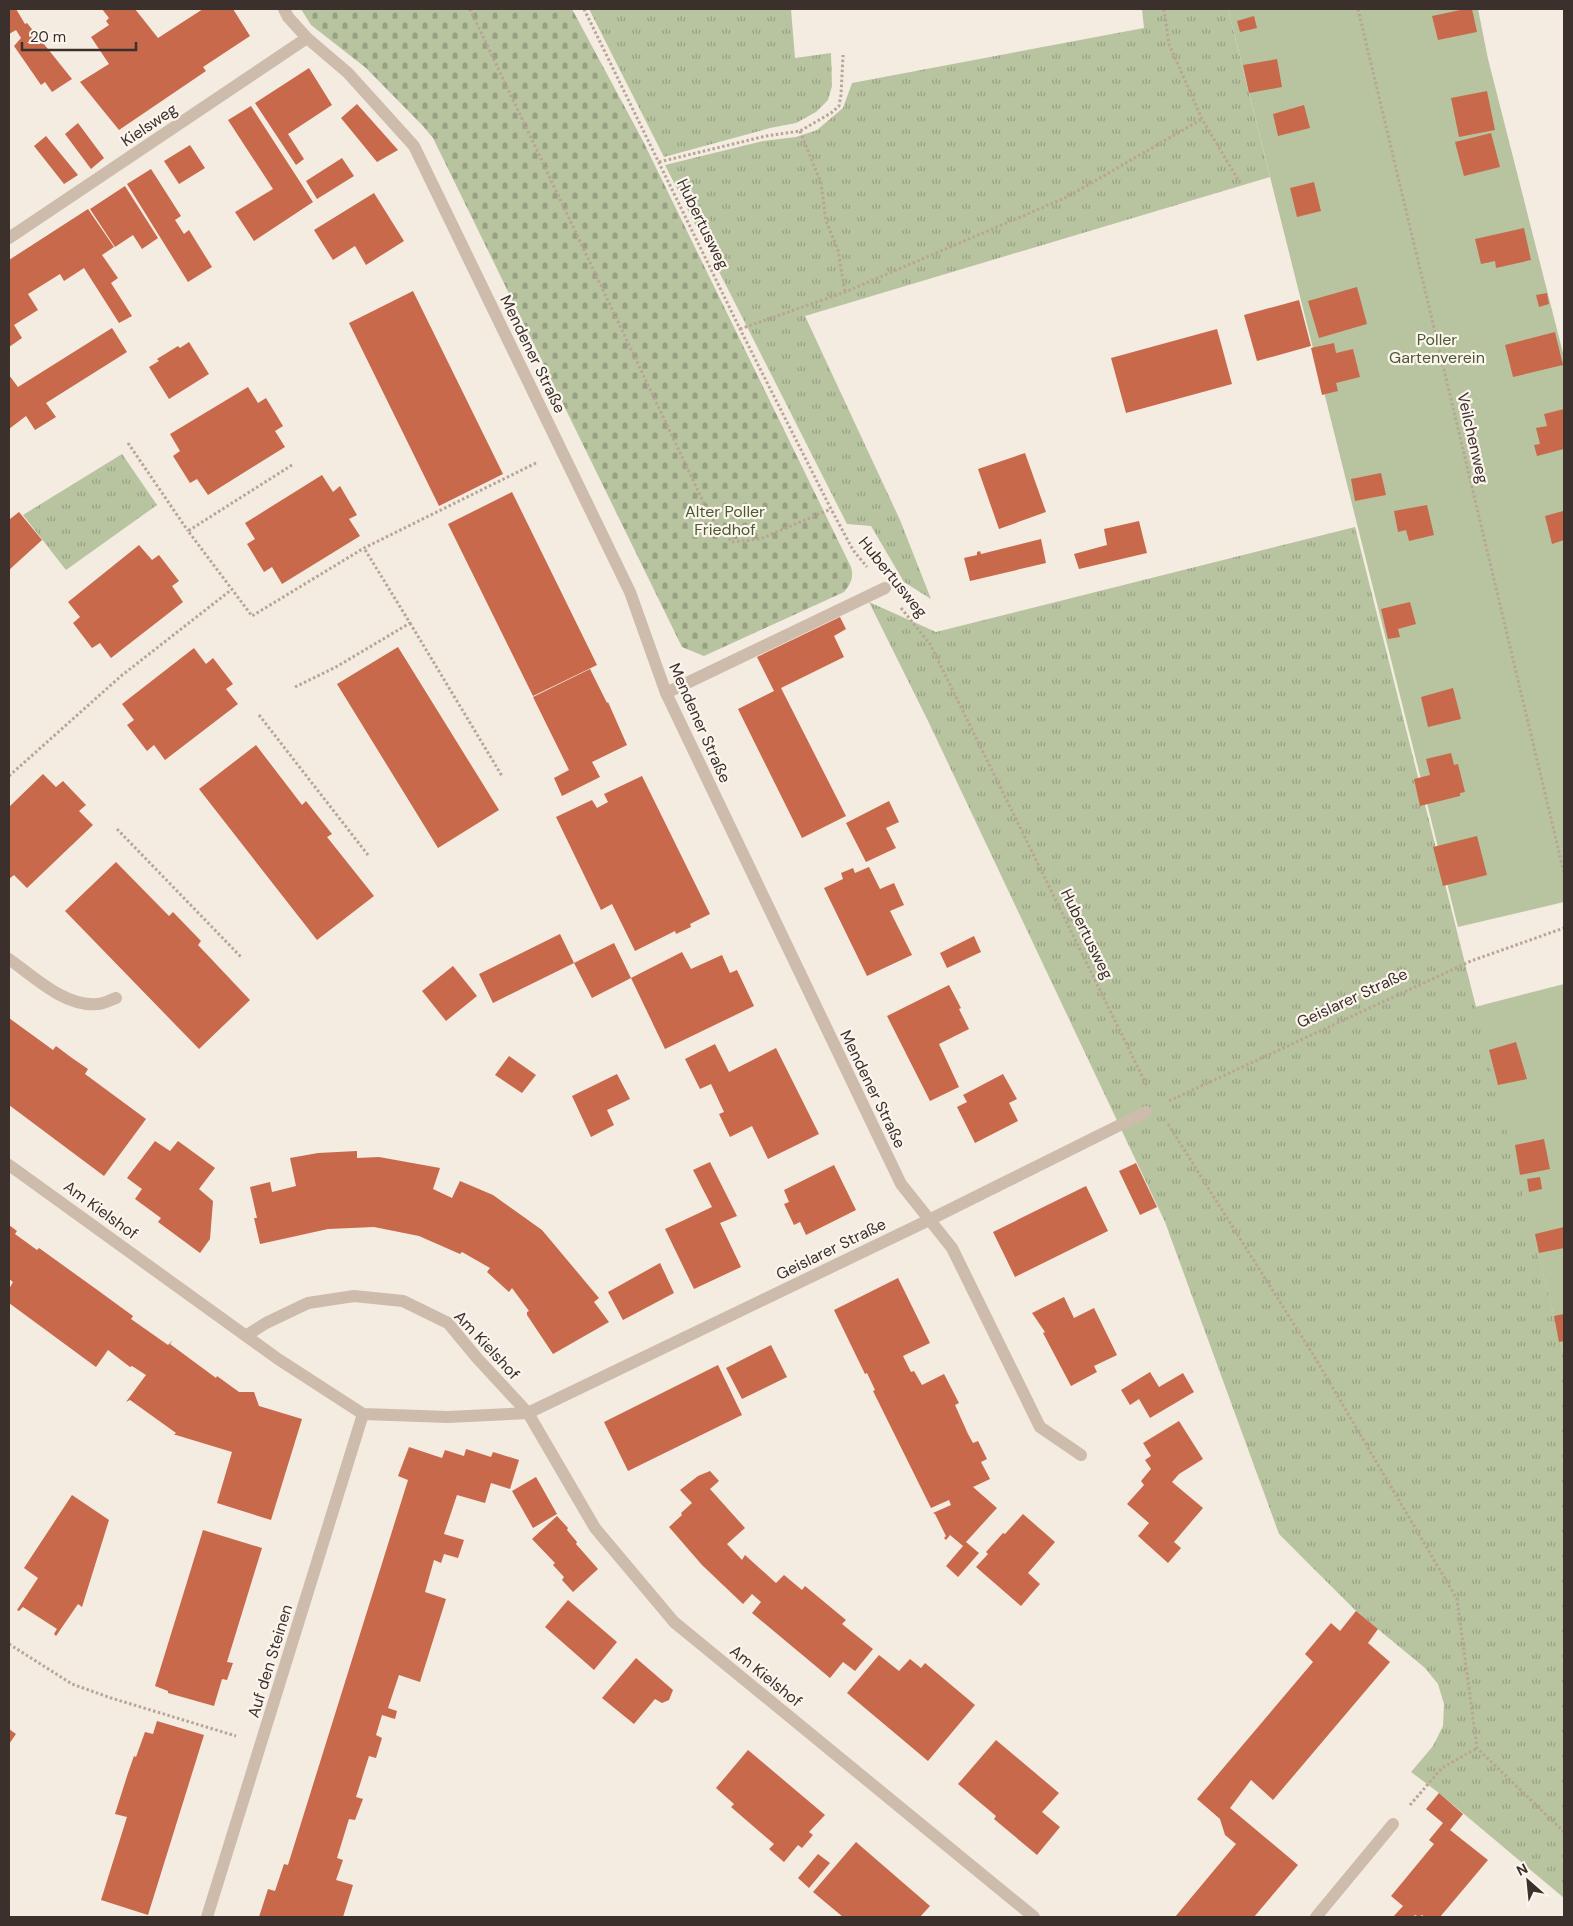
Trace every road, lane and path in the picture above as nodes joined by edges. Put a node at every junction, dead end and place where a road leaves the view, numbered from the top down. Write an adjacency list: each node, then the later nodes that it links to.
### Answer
1 (284, 9): 6 (street, Mendener Straße)
2 (470, 9): 18 (path)
3 (584, 9): 10 (path, Hubertusweg)
4 (1164, 9): 8 (path)
5 (1358, 9): 31 (path, Veilchenweg)
6 (307, 38): 12 (street, Kielsweg); 16 (street, Mendener Straße)
7 (843, 54): 9 (path)
8 (1202, 119): 11 (path); 13 (path)
9 (800, 131): 10 (path); 13 (path)
10 (659, 162): 14 (path, Hubertusweg)
11 (1240, 183)
12 (9, 238)
13 (845, 292): 14 (path)
14 (740, 329): 18 (path, Hubertusweg)
15 (128, 443): 19 (path)
16 (562, 450): 20 (path); 25 (street, Mendener Straße)
17 (292, 465): 19 (path)
18 (831, 509): 21 (path, Hubertusweg)
19 (188, 531): 22 (path)
20 (364, 548): 22 (path); 23 (path)
21 (885, 588): 25 (street); 36 (path, Hubertusweg)
22 (231, 590): 27 (path)
23 (410, 623): 24 (path); 28 (path)
24 (295, 687)
25 (666, 693): 41 (street, Mendener Straße)
26 (259, 716): 30 (path)
27 (9, 776)
28 (502, 776)
29 (117, 829): 33 (path)
30 (368, 855)
31 (1564, 873)
32 (1564, 928): 37 (path, Geislarer Straße)
33 (241, 957)
34 (9, 959): 35 (street)
35 (116, 998)
36 (1148, 1088)
37 (1166, 1102)
38 (1146, 1112): 41 (street, Geislarer Straße)
39 (1167, 1122): 48 (path)
40 (9, 1165): 42 (street, Am Kielshof)
41 (929, 1220): 43 (street, Geislarer Straße); 45 (street, Mendener Straße)
42 (247, 1335): 43 (street, Am Kielshof); 44 (street, Am Kielshof)
43 (528, 1413): 44 (street); 52 (street, Am Kielshof)
44 (363, 1414): 47 (street, Auf den Steinen)
45 (1081, 1455)
46 (9, 1644): 47 (path)
47 (261, 1743): 51 (street, Auf den Steinen)
48 (1477, 1748): 49 (path); 50 (path)
49 (1393, 1824): 53 (street)
50 (1564, 1832)
51 (207, 1917)
52 (1034, 1917)
53 (1316, 1917)

